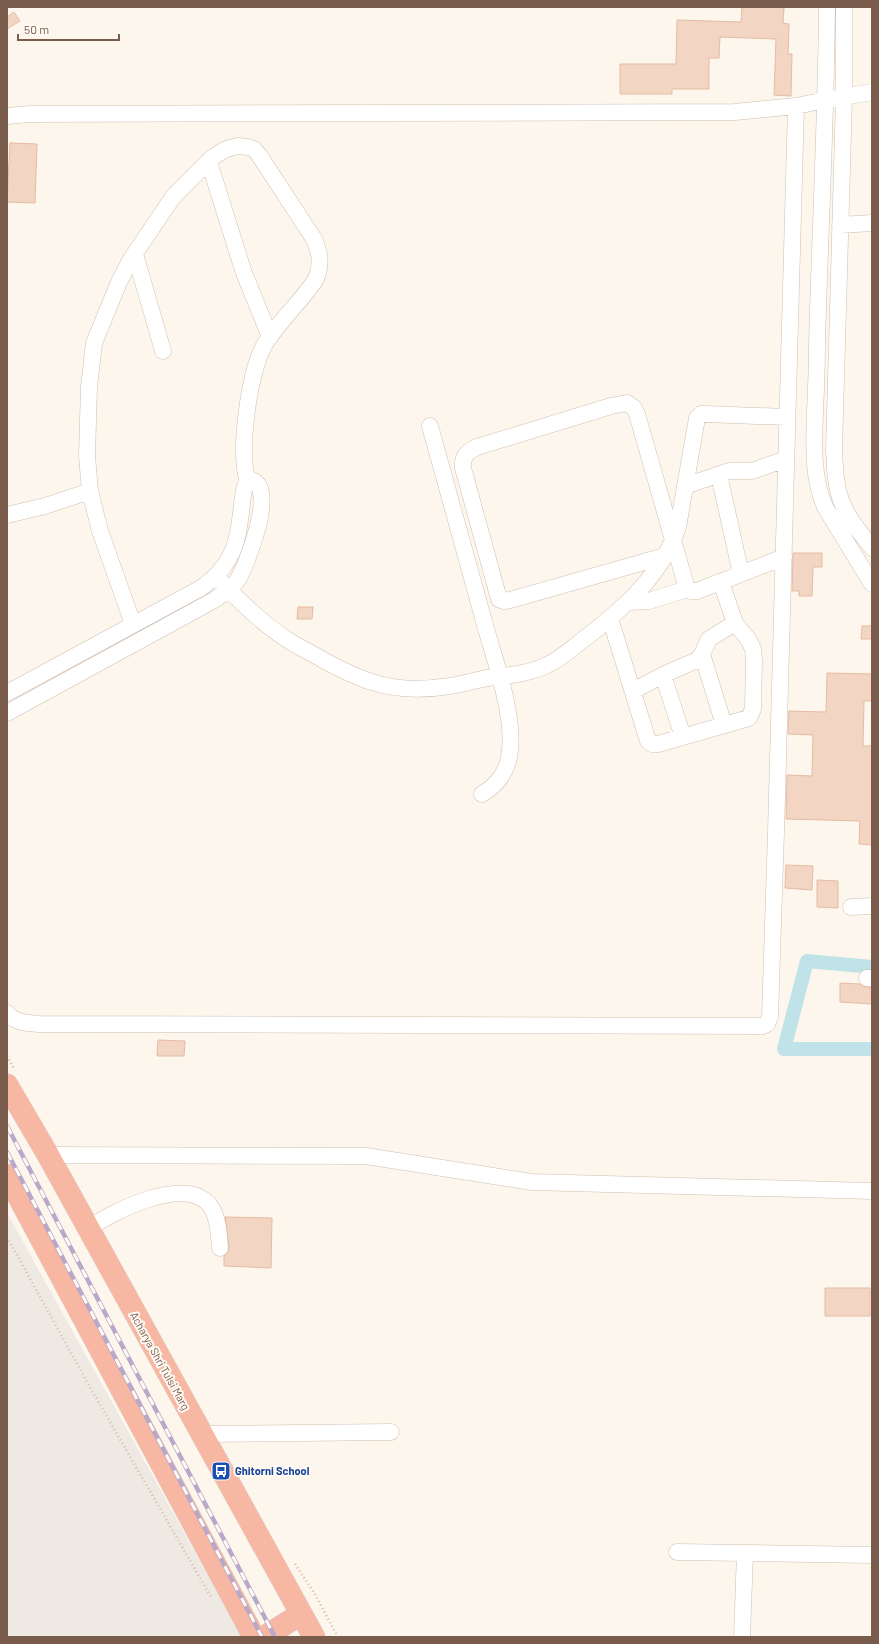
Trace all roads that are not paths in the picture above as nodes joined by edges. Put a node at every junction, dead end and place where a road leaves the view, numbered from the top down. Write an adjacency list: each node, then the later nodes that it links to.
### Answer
1 (827, 7): 5 (street)
2 (844, 7): 4 (street)
3 (872, 92): 4 (street)
4 (844, 97): 5 (street); 10 (street)
5 (826, 100): 6 (street); 28 (street)
6 (796, 106): 7 (street); 14 (street)
7 (7, 116)
8 (208, 162): 11 (street); 12 (street); 12 (street)
9 (872, 223): 10 (street)
10 (840, 224): 22 (street)
11 (135, 254): 13 (street); 20 (street)
12 (270, 337): 18 (street)
13 (163, 352)
14 (787, 417): 16 (street); 19 (street)
15 (430, 426): 37 (street)
16 (786, 459): 17 (street); 24 (street)
17 (719, 475): 19 (street); 25 (street)
18 (248, 482): 26 (street); 30 (street)
19 (685, 486): 23 (street)
20 (90, 491): 21 (street); 34 (street)
21 (7, 515)
22 (872, 548)
23 (669, 549): 23 (street); 29 (street); 31 (street)
24 (784, 557): 25 (street); 46 (street)
25 (741, 574): 27 (street)
26 (216, 576): 30 (street); 34 (street)
27 (720, 582): 29 (street); 33 (street)
28 (872, 584)
29 (687, 589): 31 (street)
30 (229, 590): 37 (street); 40 (street)
31 (628, 602): 32 (street)
32 (610, 618): 37 (street); 38 (street)
33 (735, 623): 35 (street); 41 (street)
34 (133, 624): 39 (street)
35 (702, 654): 36 (street); 41 (street)
36 (663, 675): 38 (street); 42 (street)
37 (500, 677): 43 (street)
38 (633, 691): 42 (street)
39 (7, 693)
40 (7, 713)
41 (724, 725): 42 (street)
42 (683, 737)
43 (482, 794)
44 (872, 906): 45 (street)
45 (851, 907)
46 (7, 1013)
47 (7, 1085): 48 (highway, Acharya Shri Tulsi Marg)
48 (48, 1155): 50 (street); 51 (highway, Acharya Shri Tulsi Marg)
49 (7, 1175): 59 (highway)
50 (872, 1191)
51 (88, 1229): 52 (street); 54 (highway, Acharya Shri Tulsi Marg)
52 (220, 1248)
53 (391, 1432): 54 (street)
54 (200, 1434): 58 (highway, Acharya Shri Tulsi Marg)
55 (677, 1552): 56 (street)
56 (745, 1553): 57 (street); 62 (street)
57 (872, 1555)
58 (301, 1614): 60 (highway); 61 (highway, Acharya Shri Tulsi Marg)
59 (254, 1637)
60 (264, 1637)
61 (314, 1637)
62 (742, 1637)

